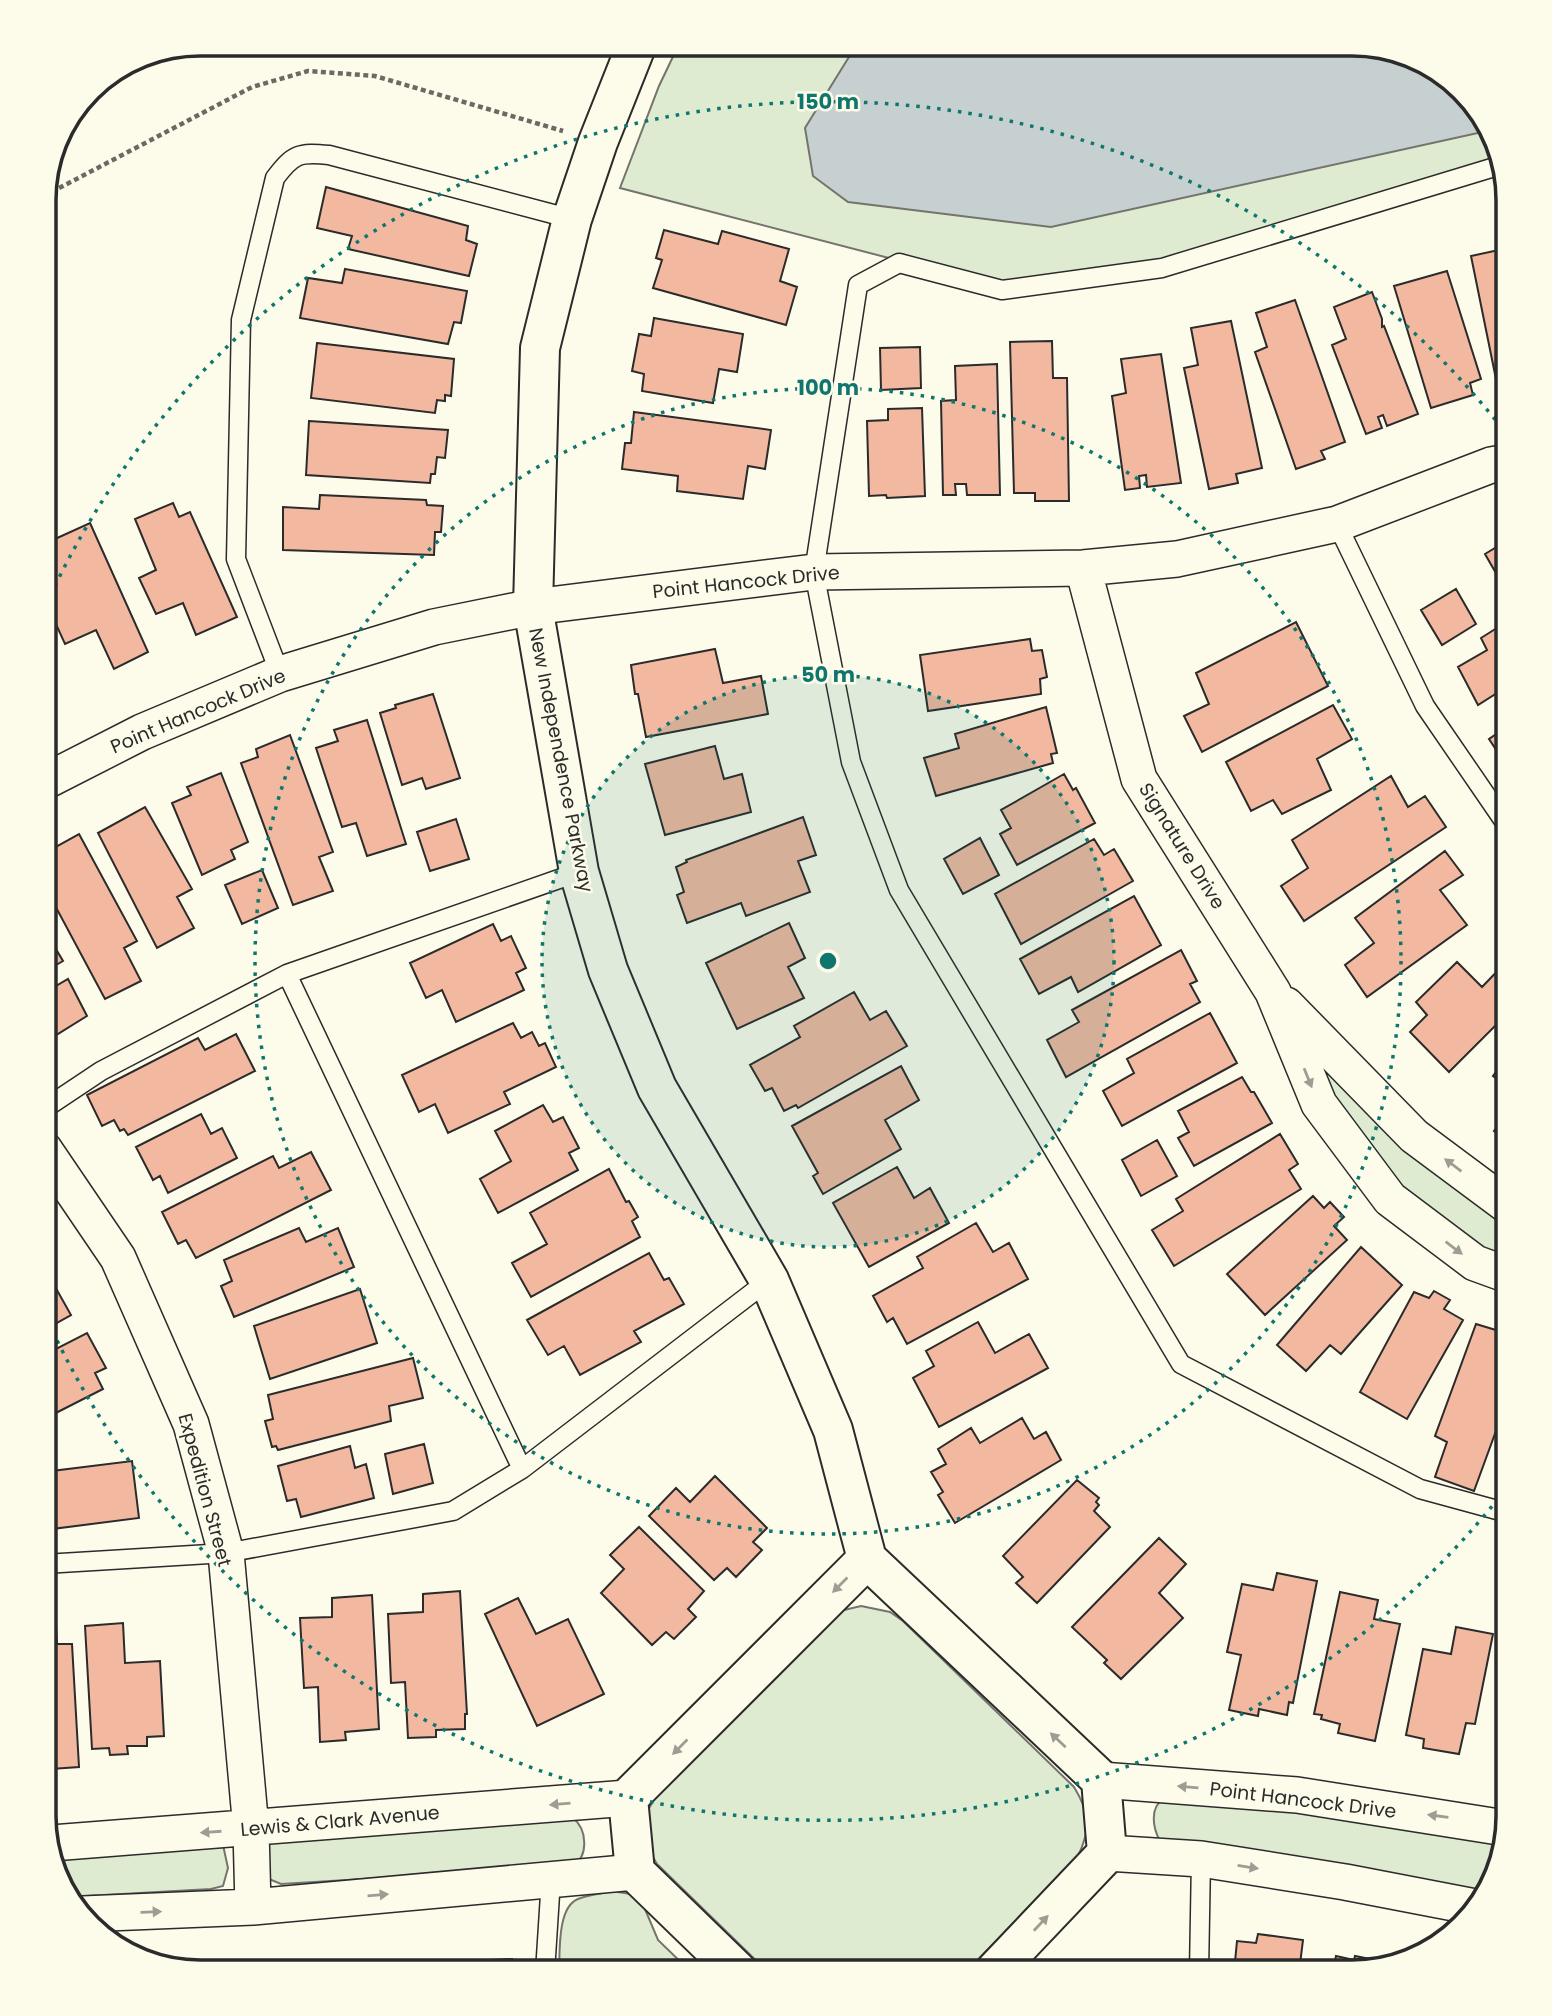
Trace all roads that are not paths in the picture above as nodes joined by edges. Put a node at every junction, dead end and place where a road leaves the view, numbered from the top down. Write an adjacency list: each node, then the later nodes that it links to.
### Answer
1 (632, 56): 3 (street, New Independence Parkway)
2 (1492, 168): 7 (lane)
3 (572, 219): 8 (street, New Independence Parkway); 9 (lane)
4 (1496, 464): 5 (street, Point Hancock Drive)
5 (1337, 524): 6 (street, Point Hancock Drive); 11 (lane)
6 (1083, 568): 7 (street, Point Hancock Drive); 14 (street, Signature Drive)
7 (814, 572): 8 (street, Point Hancock Drive); 21 (lane)
8 (533, 607): 9 (street, Point Hancock Drive); 12 (street, New Independence Parkway)
9 (280, 674): 10 (street, Point Hancock Drive)
10 (56, 776)
11 (1496, 810)
12 (579, 872): 13 (lane); 19 (street, New Independence Parkway)
13 (288, 974): 15 (lane); 20 (lane)
14 (1273, 992): 17 (street, Signature Drive, one-way to 14); 18 (street, Signature Drive, one-way to 18)
15 (56, 1101)
16 (56, 1167): 22 (street, Expedition Street)
17 (1496, 1197)
18 (1496, 1271)
19 (769, 1280): 20 (lane); 23 (street, New Independence Parkway)
20 (522, 1469): 22 (lane)
21 (1496, 1510)
22 (226, 1553): 24 (lane); 28 (street, Expedition Street)
23 (867, 1559): 25 (street, one-way to 23); 26 (street, one-way to 26)
24 (56, 1563)
25 (1101, 1780): 27 (street, Point Hancock Drive, one-way to 25); 30 (street)
26 (628, 1798): 28 (street, Lewis & Clark Avenue, one-way to 28); 32 (street)
27 (1496, 1827)
28 (251, 1829): 29 (street, Lewis & Clark Avenue, one-way to 29); 35 (street, Expedition Street)
29 (59, 1843)
30 (1107, 1853): 31 (street); 39 (street, one-way to 30)
31 (1201, 1859): 34 (street, one-way to 34); 40 (lane)
32 (635, 1872): 33 (street); 38 (street)
33 (551, 1879): 35 (street, one-way to 33); 37 (lane)
34 (1465, 1905)
35 (253, 1907): 36 (street, one-way to 35)
36 (94, 1913)
37 (546, 1960)
38 (726, 1960)
39 (1005, 1960)
40 (1199, 1960)

